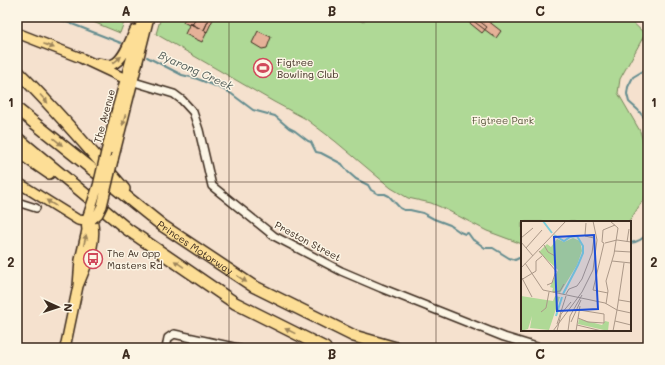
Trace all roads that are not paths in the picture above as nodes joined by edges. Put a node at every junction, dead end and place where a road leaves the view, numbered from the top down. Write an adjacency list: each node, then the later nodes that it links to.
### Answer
1 (142, 17): 4 (main road, one-way to 1); 6 (main road, The Avenue)
2 (149, 17): 6 (main road, The Avenue)
3 (17, 33): 4 (main road, one-way to 4)
4 (81, 58): 6 (main road)
5 (17, 71): 13 (highway, one-way to 13)
6 (130, 81): 14 (main road, The Avenue, bridge); 14 (main road, The Avenue, one-way to 14, bridge); 21 (street, Preston Street)
7 (17, 109): 13 (highway, Princes Motorway, one-way to 13)
8 (17, 138): 15 (highway)
9 (17, 152): 15 (highway)
10 (17, 182): 14 (main road, one-way to 10)
11 (17, 202): 12 (street)
12 (36, 208)
13 (146, 214): 20 (highway, Princes Motorway, one-way to 20)
14 (90, 219): 16 (main road, The Avenue)
15 (127, 229): 19 (highway, one-way to 15)
16 (65, 348)
17 (166, 348): 18 (street)
18 (238, 348)
19 (325, 348)
20 (396, 348)
21 (540, 348)

